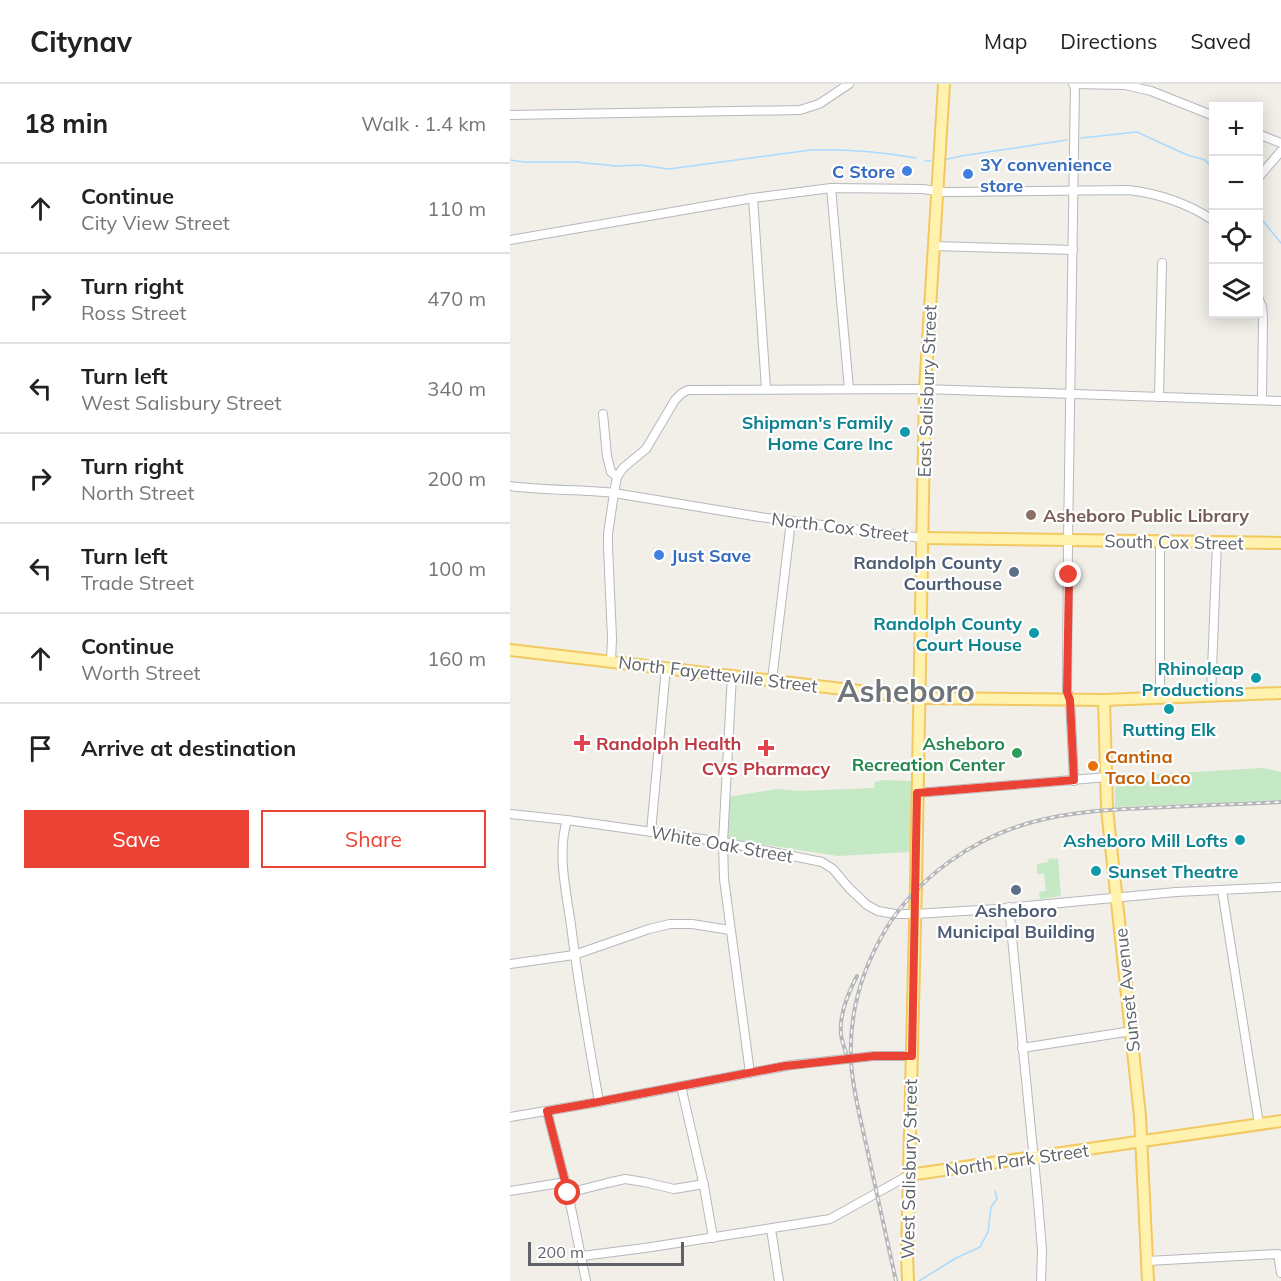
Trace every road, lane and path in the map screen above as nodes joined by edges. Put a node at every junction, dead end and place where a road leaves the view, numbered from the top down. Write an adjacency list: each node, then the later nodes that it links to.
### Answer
1 (849, 84): 5 (street)
2 (944, 84): 11 (main road, East Salisbury Street)
3 (1074, 84): 4 (street); 12 (street)
4 (1209, 114)
5 (510, 115)
6 (1263, 136): 7 (street)
7 (1281, 143)
8 (1281, 152): 9 (street)
9 (1263, 172)
10 (831, 188): 11 (street); 13 (street); 21 (street)
11 (937, 191): 12 (street); 16 (main road, East Salisbury Street)
12 (1074, 191): 14 (street); 17 (street)
13 (753, 198): 15 (street); 20 (street)
14 (1209, 217)
15 (510, 240)
16 (934, 246): 17 (street); 22 (main road, East Salisbury Street)
17 (1073, 250): 23 (street)
18 (1162, 263): 24 (street)
19 (1263, 318): 25 (street)
20 (766, 389): 21 (street); 28 (street)
21 (849, 389): 22 (street)
22 (925, 389): 23 (street); 32 (main road, East Salisbury Street)
23 (1071, 394): 24 (street); 33 (street)
24 (1159, 397): 25 (street)
25 (1262, 400): 26 (street)
26 (1281, 401)
27 (603, 414): 28 (street)
28 (617, 477): 30 (street)
29 (510, 486): 30 (street, North Cox Street)
30 (614, 493): 31 (street, North Cox Street); 38 (street)
31 (791, 521): 32 (street, North Cox Street); 41 (street)
32 (922, 538): 33 (main road, North Cox Street); 44 (main road, East Salisbury Street)
33 (1068, 540): 34 (main road, South Cox Street); 46 (street)
34 (1160, 542): 35 (main road, South Cox Street); 45 (street)
35 (1217, 542): 36 (main road, South Cox Street); 43 (street)
36 (1281, 543)
37 (510, 650): 38 (main road, North Fayetteville Street)
38 (611, 662): 39 (main road, North Fayetteville Street)
39 (666, 668): 40 (main road, North Fayetteville Street); 53 (street)
40 (732, 675): 41 (main road, North Fayetteville Street); 54 (street)
41 (772, 680): 44 (main road, North Fayetteville Street)
42 (1281, 693): 43 (main road, North Fayetteville Street)
43 (1211, 695): 45 (main road, North Fayetteville Street)
44 (919, 698): 46 (main road, North Fayetteville Street); 50 (main road, West Salisbury Street)
45 (1160, 698): 47 (main road, North Fayetteville Street)
46 (1070, 700): 47 (main road, North Fayetteville Street); 49 (street)
47 (1104, 700): 48 (main road, Sunset Avenue)
48 (1107, 777): 49 (street); 57 (main road, Sunset Avenue)
49 (1074, 780): 50 (street)
50 (917, 793): 59 (main road, West Salisbury Street)
51 (510, 814): 52 (street, White Oak Street)
52 (567, 820): 53 (street, White Oak Street); 61 (street)
53 (651, 832): 54 (street, White Oak Street)
54 (723, 842): 59 (street, White Oak Street); 60 (street)
55 (1281, 887): 56 (street, White Oak Street)
56 (1222, 890): 57 (street, White Oak Street); 72 (street)
57 (1118, 898): 58 (street, White Oak Street); 63 (main road, Sunset Avenue)
58 (1009, 907): 59 (street, White Oak Street); 64 (street)
59 (915, 914): 65 (main road, West Salisbury Street)
60 (730, 930): 61 (street); 66 (street)
61 (574, 955): 62 (street); 68 (street)
62 (510, 964)
63 (1132, 1031): 64 (street); 73 (main road, Sunset Avenue)
64 (1022, 1048): 74 (street)
65 (912, 1056): 66 (street); 75 (main road, West Salisbury Street)
66 (750, 1072): 67 (street)
67 (681, 1086): 68 (street); 77 (street)
68 (598, 1102): 69 (street)
69 (547, 1111): 70 (street); 76 (street)
70 (510, 1117)
71 (1281, 1121): 72 (main road, North Park Street)
72 (1259, 1125): 73 (main road, North Park Street)
73 (1142, 1142): 74 (main road, North Park Street); 83 (main road, Sunset Avenue)
74 (1033, 1157): 75 (main road, North Park Street); 88 (street)
75 (909, 1175): 80 (street, North Park Street); 87 (main road, West Salisbury Street)
76 (566, 1182): 78 (street); 79 (street)
77 (704, 1184): 79 (street); 81 (street)
78 (510, 1191)
79 (568, 1193): 82 (street)
80 (771, 1229): 81 (street, North Park Street); 86 (street)
81 (713, 1238): 82 (street, North Park Street)
82 (582, 1256): 85 (street)
83 (1147, 1261): 84 (street); 89 (main road, Sunset Avenue)
84 (1281, 1273)
85 (586, 1281)
86 (779, 1281)
87 (908, 1281)
88 (1041, 1281)
89 (1148, 1281)

